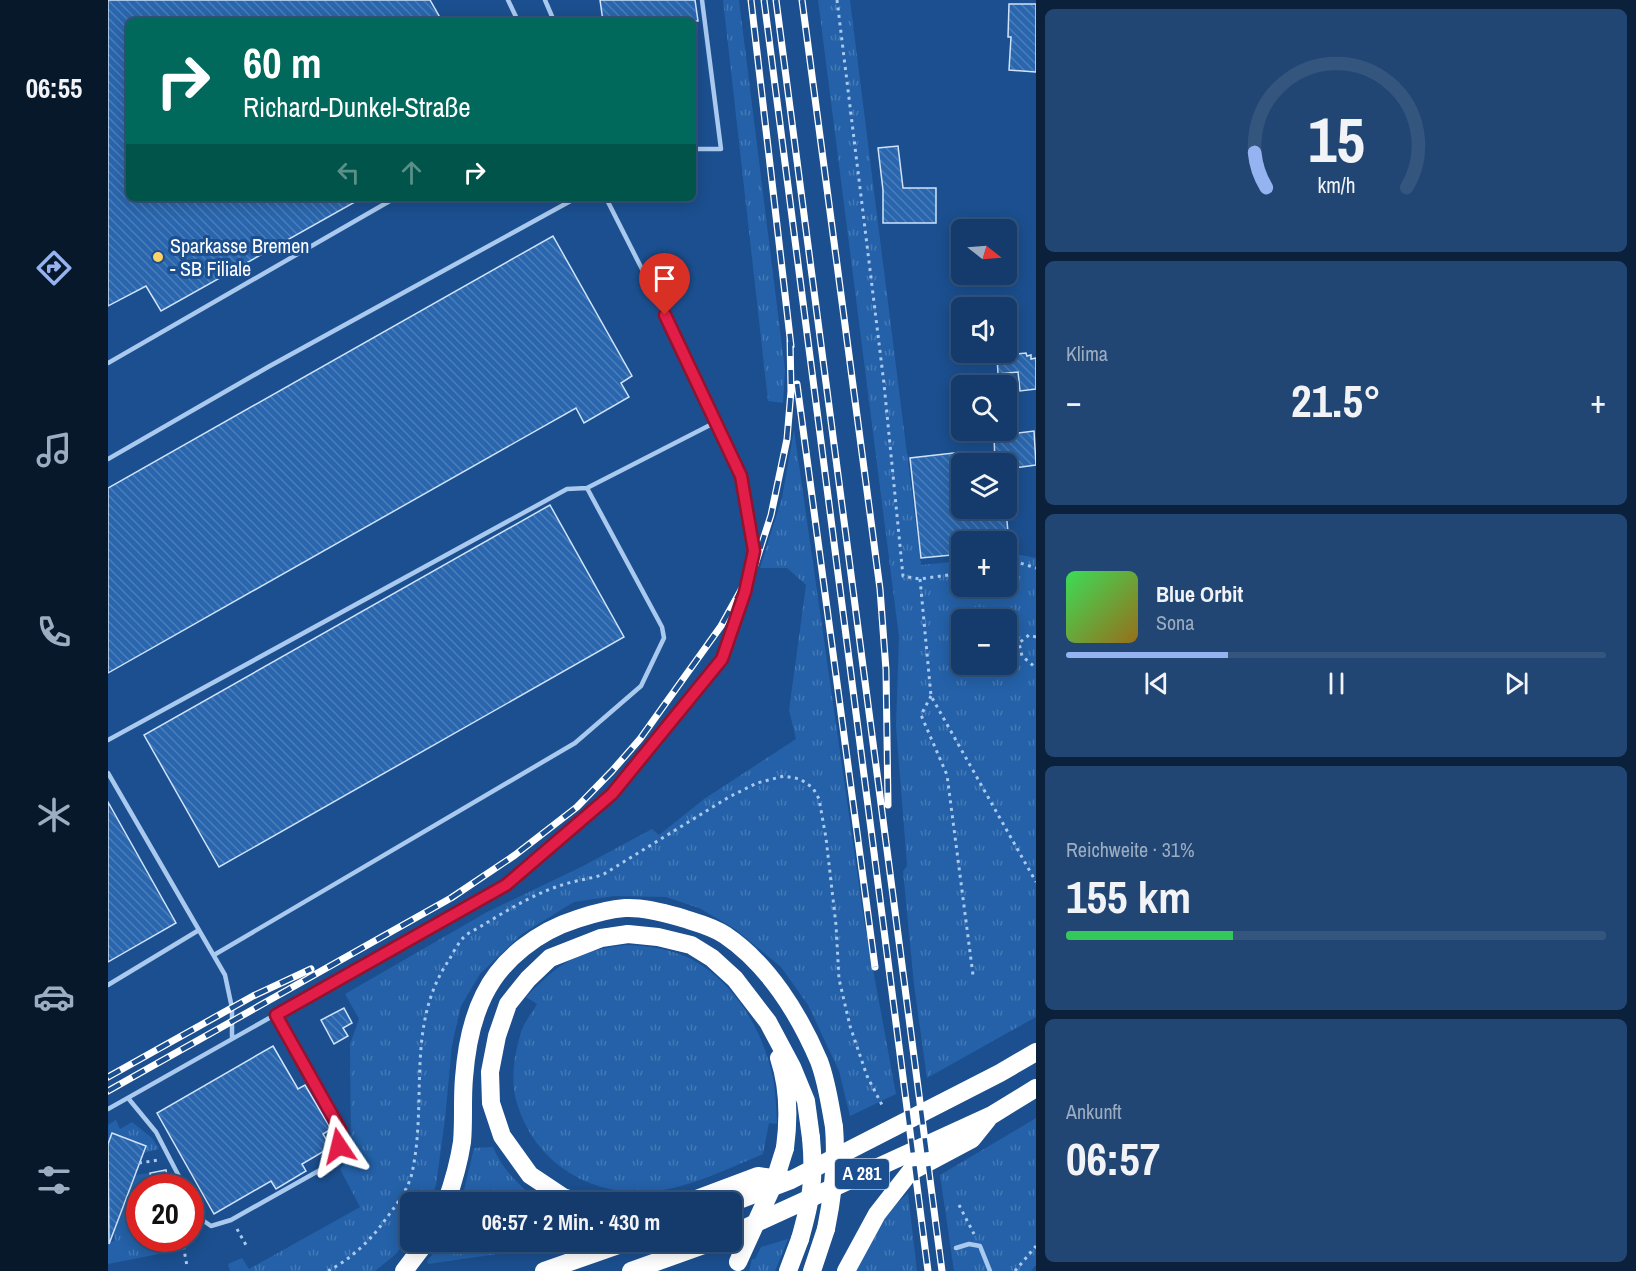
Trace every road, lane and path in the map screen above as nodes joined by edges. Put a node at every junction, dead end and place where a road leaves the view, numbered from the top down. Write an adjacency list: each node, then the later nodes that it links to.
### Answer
1 (508, 0): 5 (lane)
2 (545, 0): 6 (lane)
3 (702, 0): 7 (lane)
4 (837, 0): 18 (path)
5 (517, 18)
6 (553, 18)
7 (696, 149)
8 (390, 201): 11 (lane)
9 (571, 201): 13 (lane)
10 (608, 201): 12 (lane)
11 (108, 363)
12 (716, 422): 14 (lane); 30 (lane)
13 (108, 459)
14 (587, 489): 22 (lane); 27 (lane)
15 (1017, 563): 16 (path)
16 (1036, 568)
17 (951, 575): 18 (path)
18 (920, 579): 21 (path)
19 (1036, 637): 20 (path)
20 (1036, 668)
21 (931, 696): 25 (path); 28 (path)
22 (108, 740)
23 (108, 772): 26 (lane)
24 (784, 776): 36 (path)
25 (1036, 882)
26 (199, 930): 27 (lane); 29 (lane)
27 (214, 955): 32 (lane)
28 (973, 975)
29 (108, 985)
30 (276, 1015): 32 (lane); 46 (lane)
31 (768, 1023): 42 (highway); 58 (highway, bridge); 62 (highway, bridge)
32 (232, 1039): 35 (lane)
33 (1036, 1052): 40 (highway, A 281)
34 (1036, 1088): 38 (highway, A 281)
35 (128, 1098): 37 (lane); 39 (lane)
36 (882, 1105)
37 (108, 1109)
38 (992, 1115): 48 (highway, A 281); 64 (highway)
39 (178, 1174)
40 (791, 1180): 43 (highway); 44 (highway, A 281)
41 (450, 1192): 63 (highway, bridge)
42 (556, 1192)
43 (715, 1192)
44 (742, 1198)
45 (959, 1204): 50 (path)
46 (231, 1220): 47 (lane); 49 (path)
47 (204, 1221)
48 (742, 1229)
49 (246, 1245)
50 (980, 1246): 52 (lane); 65 (lane)
51 (1036, 1246): 66 (path)
52 (956, 1248)
53 (184, 1252): 57 (path)
54 (418, 1252): 59 (highway)
55 (598, 1252): 60 (highway)
56 (684, 1252): 61 (highway)
57 (187, 1266)
58 (736, 1267)
59 (404, 1271)
60 (544, 1271)
61 (631, 1271)
62 (788, 1271)
63 (812, 1271)
64 (846, 1271)
65 (990, 1271)
66 (1015, 1271)

